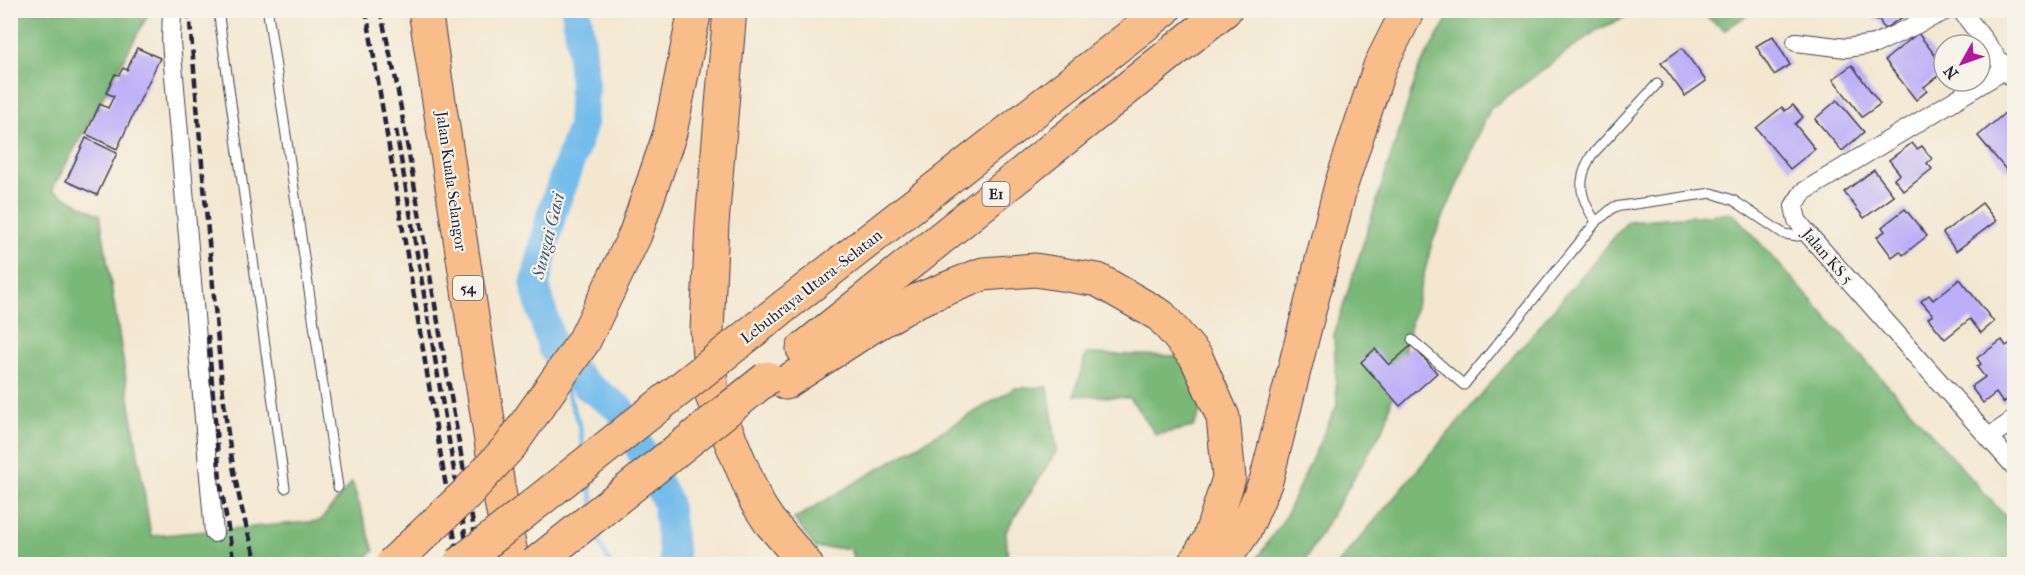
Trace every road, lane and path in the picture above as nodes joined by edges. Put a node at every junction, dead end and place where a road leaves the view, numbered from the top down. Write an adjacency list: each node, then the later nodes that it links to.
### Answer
1 (172, 10): 26 (street)
2 (222, 10): 25 (lane)
3 (266, 10): 24 (lane)
4 (425, 10): 29 (highway, Jalan Kuala Selangor / 54)
5 (448, 10): 30 (highway, Jalan Kuala Selangor / 54)
6 (695, 10): 27 (highway, bridge)
7 (712, 10): 31 (highway)
8 (730, 10): 32 (highway)
9 (1164, 10): 28 (highway, Lebuhraya Utara–Selatan / E1, bridge)
10 (1225, 10): 20 (highway, E1)
11 (1408, 10): 34 (highway)
12 (1947, 10): 14 (street)
13 (1961, 10): 15 (street)
14 (1796, 42)
15 (2010, 74): 18 (street, Jalan KS 5)
16 (1657, 84): 17 (lane)
17 (1596, 222): 18 (lane); 19 (lane)
18 (1807, 233): 22 (street, Jalan KS 5)
19 (1412, 340)
20 (776, 381): 30 (highway, E1, bridge); 33 (highway)
21 (2014, 420): 22 (street)
22 (1989, 437): 23 (street, Jalan KS 5)
23 (2014, 466)
24 (338, 487)
25 (285, 488)
26 (214, 533)
27 (392, 564)
28 (459, 564)
29 (513, 564)
30 (535, 564)
31 (779, 564)
32 (806, 564)
33 (1194, 564)
34 (1221, 564)

